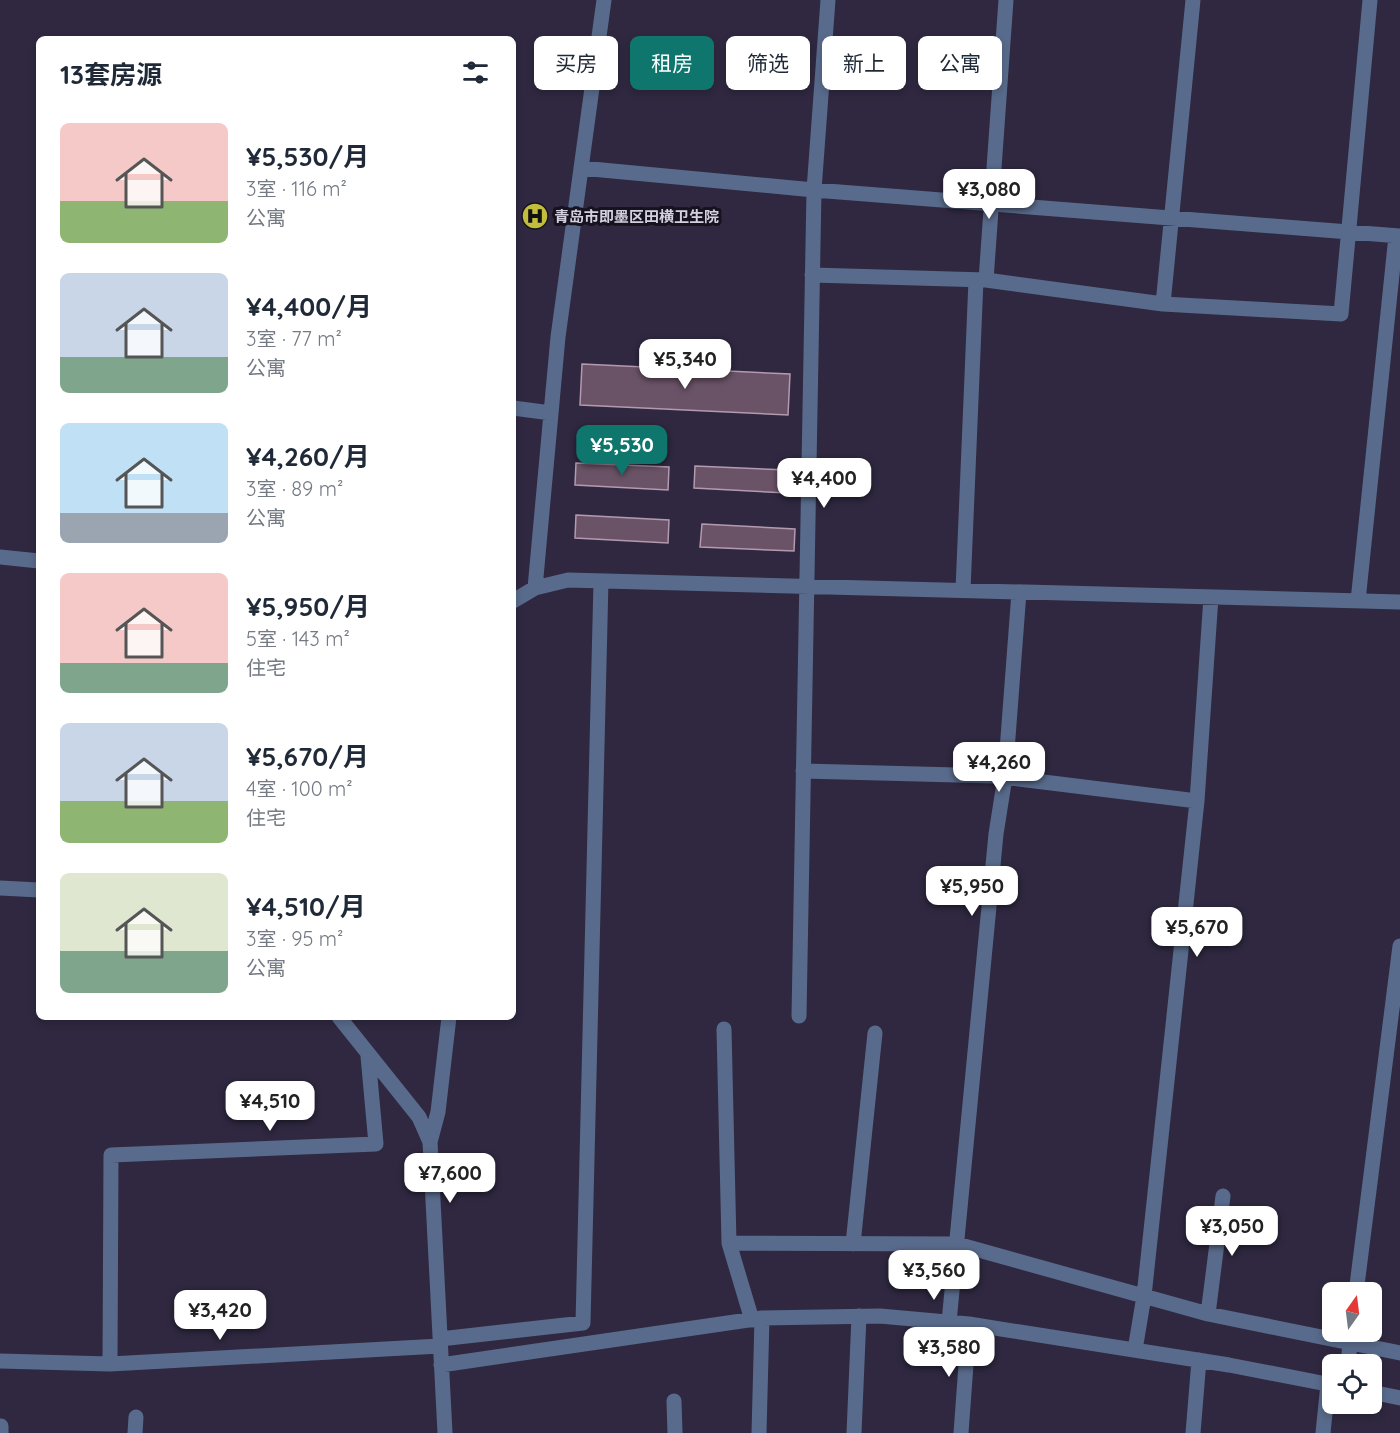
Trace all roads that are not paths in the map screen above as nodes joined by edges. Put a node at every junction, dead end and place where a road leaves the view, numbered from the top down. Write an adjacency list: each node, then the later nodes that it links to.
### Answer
1 (604, 0): 6 (street)
2 (828, 0): 7 (street)
3 (1006, 0): 8 (street)
4 (1193, 0): 9 (street)
5 (1370, 0): 10 (street)
6 (581, 168): 7 (street); 16 (street)
7 (813, 190): 8 (street); 12 (street)
8 (992, 204): 9 (street); 13 (street)
9 (1172, 218): 10 (street); 14 (street)
10 (1349, 232): 11 (street); 14 (street)
11 (1398, 236): 26 (street)
12 (812, 275): 13 (street); 20 (street)
13 (981, 280): 14 (street); 22 (street)
14 (1164, 304)
15 (516, 408): 16 (street)
16 (551, 413): 21 (street)
17 (0, 557): 18 (street)
18 (36, 561)
19 (601, 581): 20 (street); 21 (street); 52 (street)
20 (806, 586): 22 (street); 28 (street)
21 (536, 588): 25 (street)
22 (963, 590): 23 (street)
23 (1019, 592): 24 (street); 29 (street)
24 (1211, 597): 26 (street); 30 (street)
25 (516, 600)
26 (1358, 601): 27 (street)
27 (1400, 602)
28 (803, 771): 29 (street); 34 (street)
29 (1005, 777): 30 (street); 44 (street)
30 (1197, 801): 46 (street)
31 (0, 888): 32 (street)
32 (36, 890)
33 (1400, 946): 45 (street)
34 (799, 1016)
35 (341, 1020): 39 (street)
36 (449, 1020): 40 (street)
37 (724, 1029): 42 (street)
38 (875, 1033): 43 (street)
39 (368, 1056): 40 (street); 58 (street)
40 (430, 1142): 52 (street)
41 (1223, 1196): 47 (street)
42 (729, 1243): 43 (street); 49 (street)
43 (853, 1244): 44 (street)
44 (957, 1244): 46 (street); 50 (street)
45 (1357, 1282)
46 (1144, 1296): 47 (street); 54 (street)
47 (1208, 1314): 53 (street)
48 (859, 1316): 49 (street); 50 (street); 70 (street)
49 (757, 1319): 59 (street); 69 (street)
50 (949, 1322): 51 (street)
51 (969, 1324): 54 (street); 71 (street)
52 (440, 1342): 58 (street); 59 (street)
53 (1350, 1347): 55 (street)
54 (1135, 1350): 56 (street)
55 (1400, 1353)
56 (1199, 1360): 60 (street); 72 (street)
57 (0, 1361): 58 (street)
58 (110, 1364)
59 (441, 1365): 67 (street)
60 (1322, 1383)
61 (1382, 1394): 62 (street)
62 (1400, 1398)
63 (674, 1401): 68 (street)
64 (1326, 1414): 73 (street)
65 (136, 1417): 66 (street)
66 (135, 1433)
67 (445, 1433)
68 (675, 1433)
69 (759, 1433)
70 (854, 1433)
71 (961, 1433)
72 (1193, 1433)
73 (1323, 1433)

